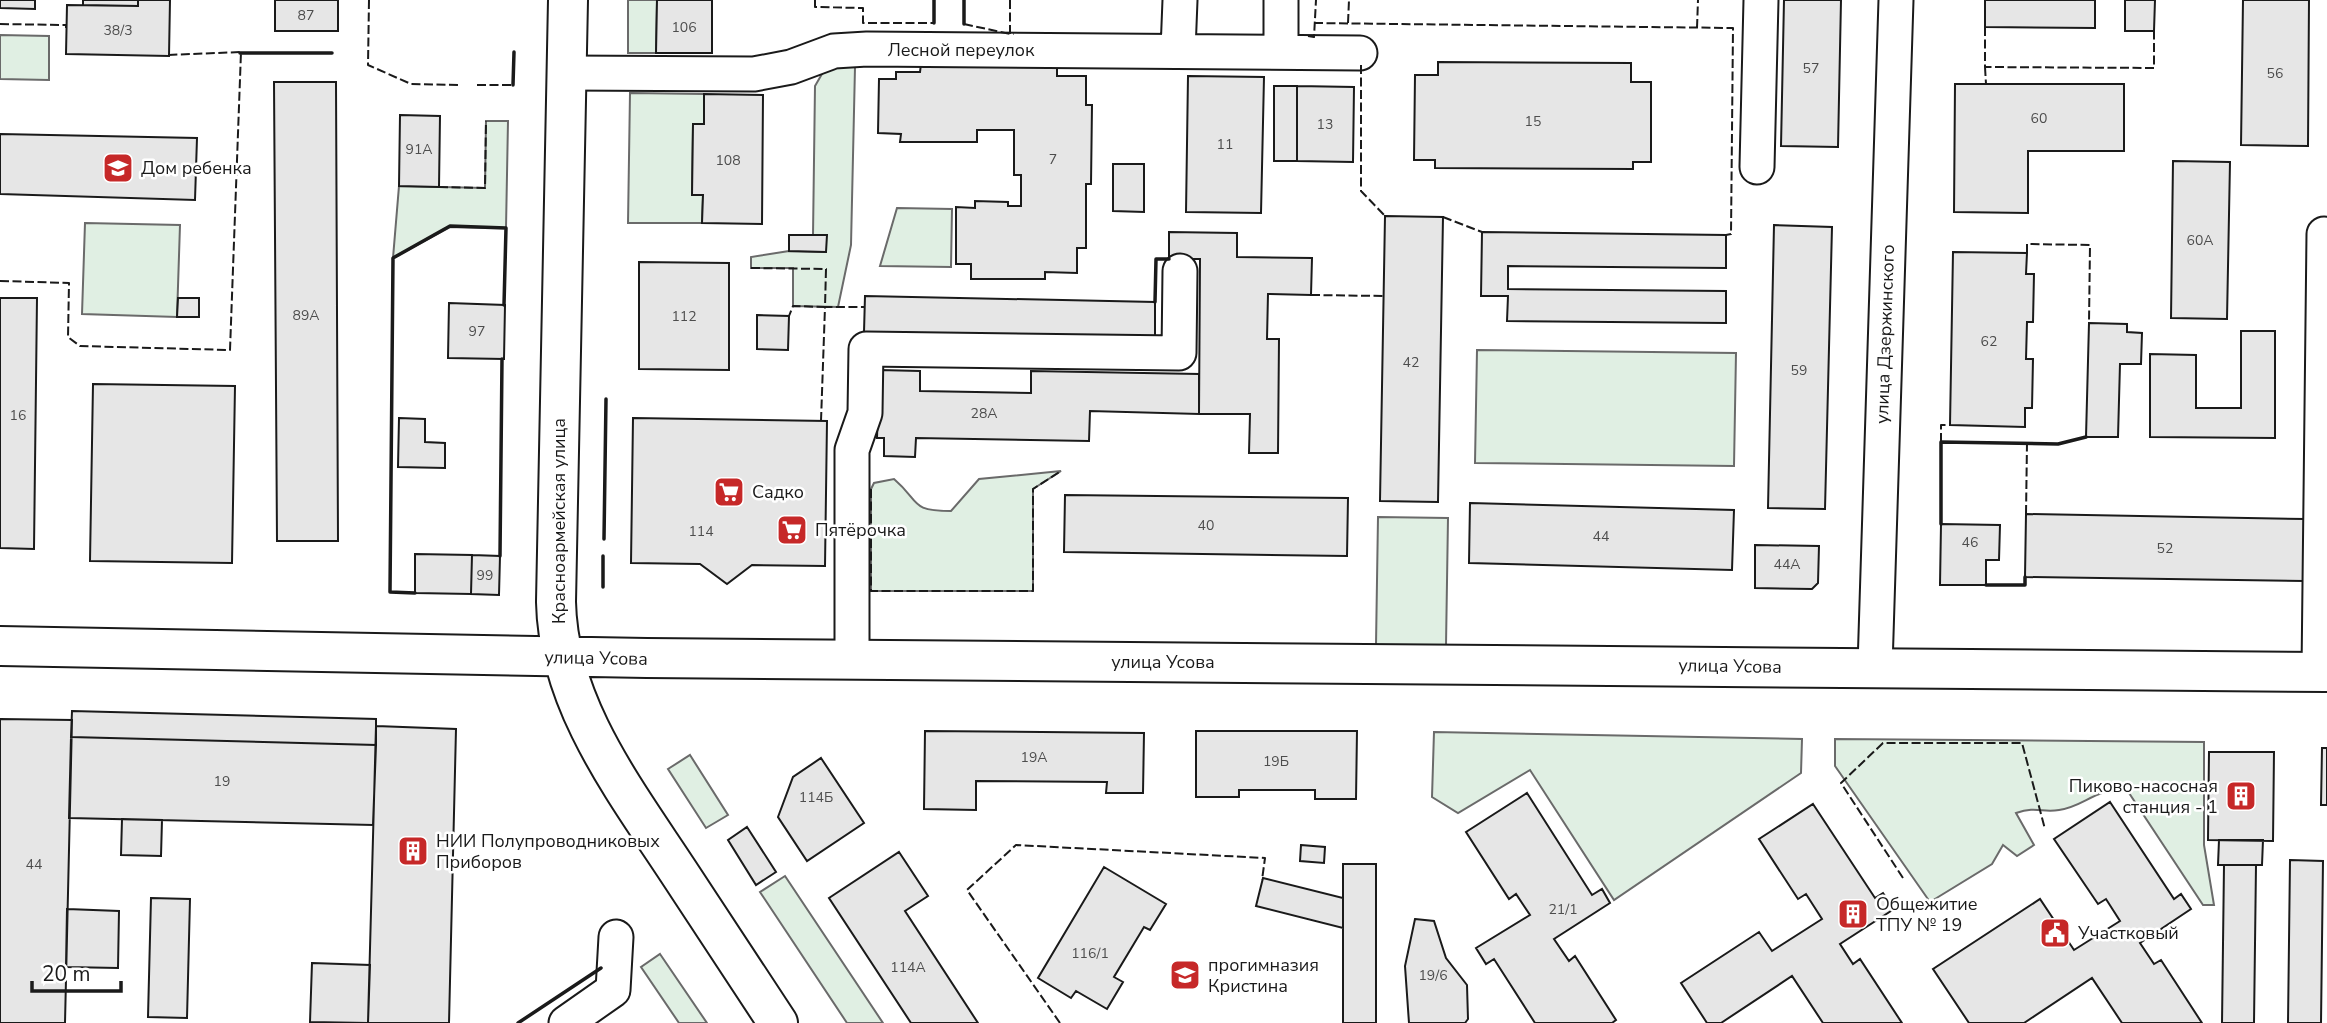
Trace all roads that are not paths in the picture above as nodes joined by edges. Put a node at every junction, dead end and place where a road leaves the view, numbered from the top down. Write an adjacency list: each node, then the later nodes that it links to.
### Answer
1 (568, 0): 9 (main road, Красноармейская улица)
2 (1180, 0): 6 (street)
3 (1281, 0): 7 (street)
4 (1761, 0): 10 (street)
5 (1896, 0): 16 (street, улица Дзержинского)
6 (1178, 51): 7 (street, Лесной переулок); 9 (street, Лесной переулок)
7 (1281, 52): 8 (street, Лесной переулок)
8 (1360, 53)
9 (566, 73): 14 (main road, Красноармейская улица)
10 (1758, 167)
11 (2324, 234): 17 (street)
12 (1180, 271): 15 (street)
13 (0, 646): 14 (main road, улица Усова)
14 (562, 657): 15 (main road, улица Усова); 20 (main road, Красноармейская улица)
15 (852, 660): 16 (main road, улица Усова)
16 (1875, 667): 17 (main road, улица Усова)
17 (2323, 672)
18 (616, 937): 19 (street)
19 (566, 1023)
20 (778, 1023)

